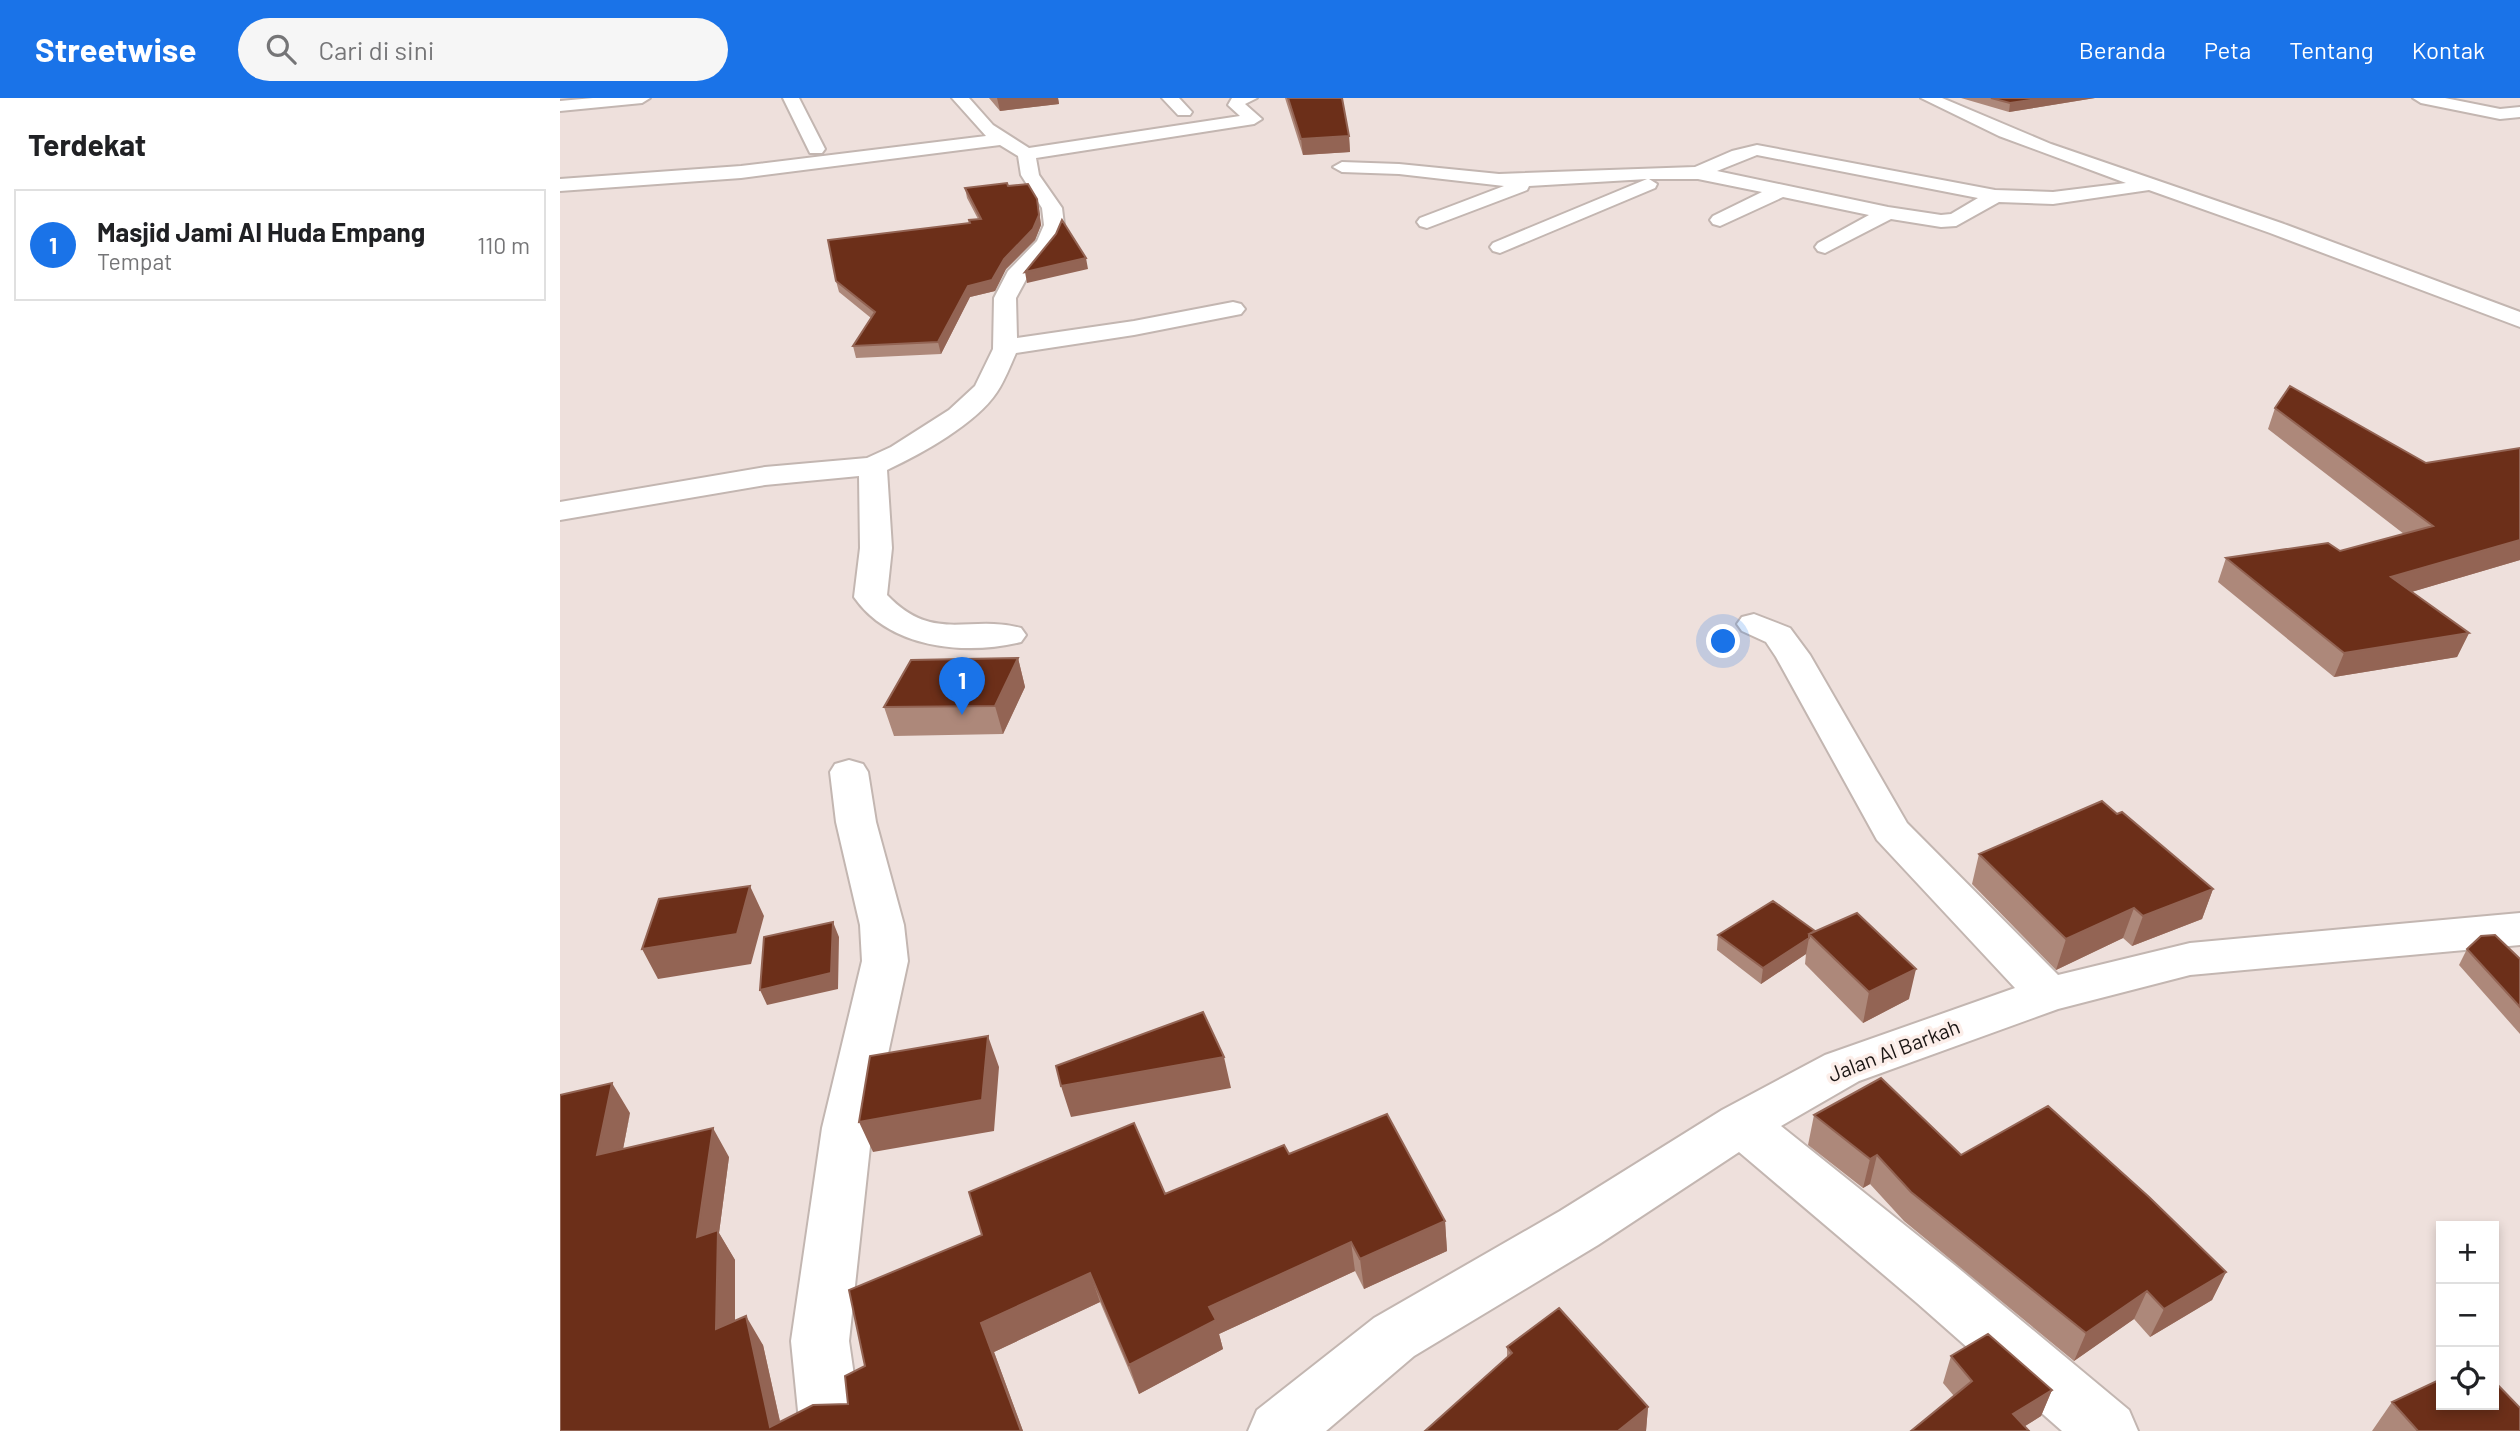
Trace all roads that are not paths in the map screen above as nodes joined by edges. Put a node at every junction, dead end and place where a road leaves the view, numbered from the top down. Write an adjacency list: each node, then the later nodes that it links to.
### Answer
1 (642, 98): 8 (street)
2 (791, 98): 13 (street)
3 (960, 98): 12 (street)
4 (1170, 98): 11 (street)
5 (1249, 98): 14 (street)
6 (1929, 98): 20 (street)
7 (2421, 98): 10 (street)
8 (586, 101): 9 (street)
9 (560, 106)
10 (2520, 112)
11 (1159, 115)
12 (1003, 139): 14 (street); 19 (street)
13 (816, 149)
14 (1026, 154): 30 (street)
15 (1342, 167): 18 (street)
16 (1672, 173): 17 (street); 18 (street); 26 (street)
17 (1698, 173): 21 (street); 22 (street)
18 (1534, 181): 25 (street)
19 (560, 185)
20 (2150, 185): 22 (street); 29 (street)
21 (1780, 191): 23 (street); 24 (street)
22 (1995, 196): 23 (street)
23 (1888, 213): 27 (street)
24 (1720, 220)
25 (1427, 222)
26 (1500, 247)
27 (1825, 247)
28 (1233, 309): 30 (street)
29 (2520, 320)
30 (1005, 347): 31 (street)
31 (873, 466): 32 (street); 34 (street)
32 (560, 511)
33 (1754, 624): 37 (street)
34 (1009, 635)
35 (849, 772): 39 (street)
36 (2520, 929): 37 (street, Jalan Al Barkah)
37 (2049, 994): 38 (street, Jalan Al Barkah)
38 (1740, 1125): 40 (street, Jalan Al Barkah); 41 (street)
39 (831, 1431)
40 (1279, 1431)
41 (2107, 1431)

